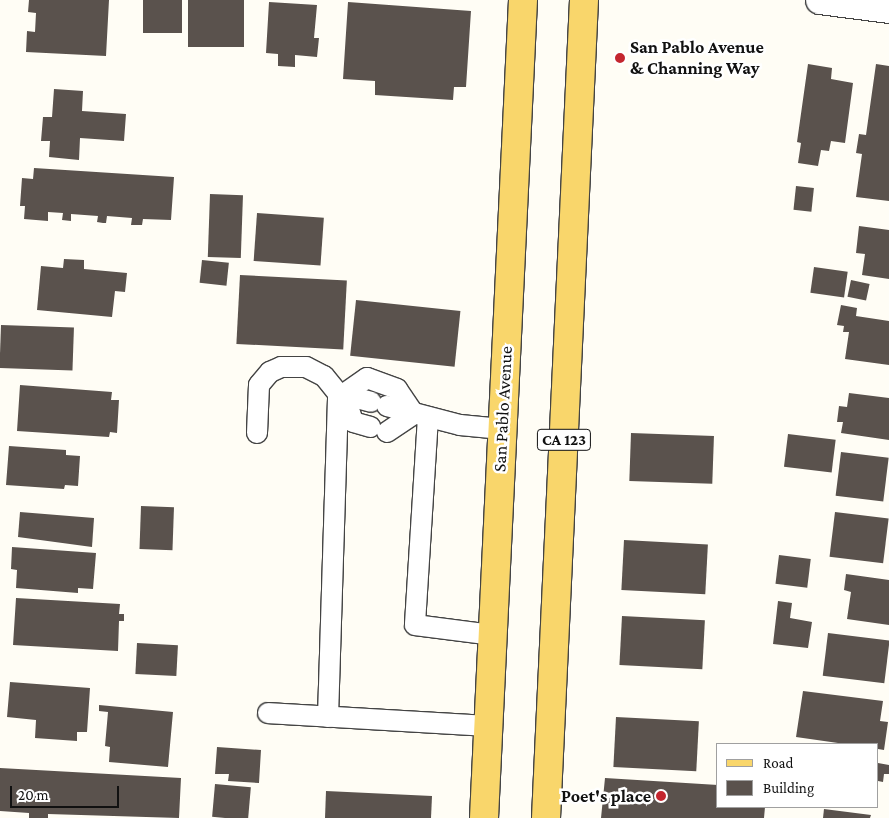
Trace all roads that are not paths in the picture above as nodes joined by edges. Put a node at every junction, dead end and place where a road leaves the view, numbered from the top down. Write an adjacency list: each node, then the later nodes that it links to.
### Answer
1 (523, 0): 7 (main road, San Pablo Avenue)
2 (584, 0): 14 (main road, CA 123)
3 (820, 0): 4 (street)
4 (889, 9)
5 (341, 394): 6 (lane); 6 (lane); 6 (lane); 8 (lane); 11 (lane)
6 (421, 416): 7 (lane); 9 (lane)
7 (502, 429): 9 (main road, San Pablo Avenue)
8 (257, 433)
9 (493, 635): 12 (main road, San Pablo Avenue)
10 (268, 714): 11 (lane)
11 (328, 717): 12 (lane)
12 (488, 726): 13 (main road, San Pablo Avenue)
13 (484, 818)
14 (546, 818)

